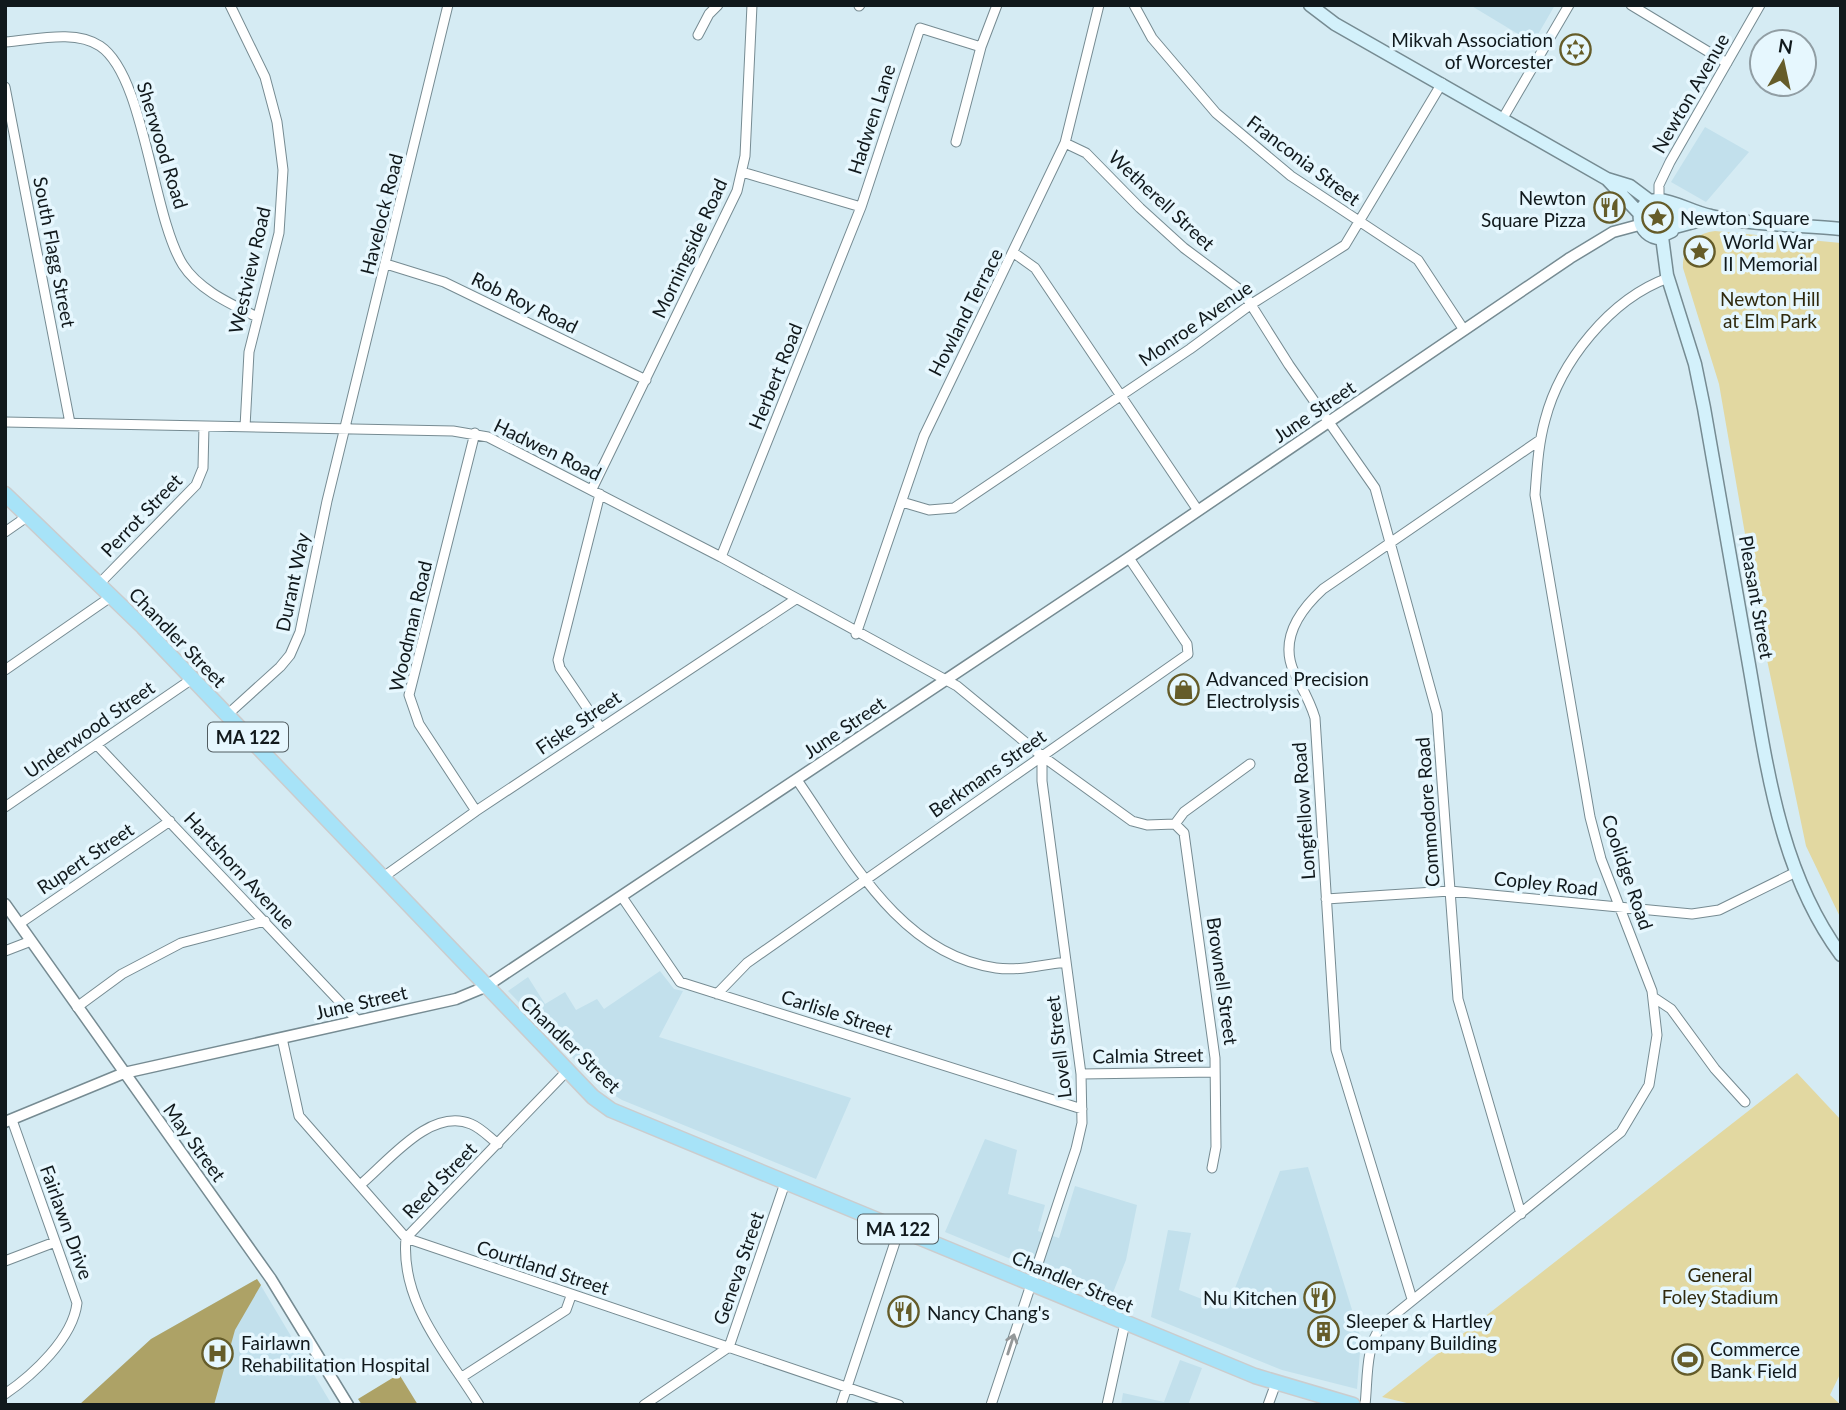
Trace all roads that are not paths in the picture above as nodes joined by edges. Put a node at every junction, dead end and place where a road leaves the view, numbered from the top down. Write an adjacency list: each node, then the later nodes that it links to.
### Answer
1 (230, 5): 35 (street, Westview Road)
2 (448, 5): 32 (street, Havelock Road)
3 (718, 5): 12 (street)
4 (752, 5): 21 (street, Morningside Road)
5 (997, 5): 14 (street)
6 (1099, 5): 20 (street, Howland Terrace)
7 (1134, 5): 27 (street, Franconia Street)
8 (1310, 5): 16 (main road)
9 (1569, 5): 18 (street)
10 (1631, 5): 15 (street)
11 (1760, 5): 15 (street, Newton Avenue)
12 (698, 35)
13 (5, 42): 35 (street, Sherwood Road)
14 (981, 47): 19 (street); 24 (street, Hadwen Lane)
15 (1727, 64): 23 (street, Newton Avenue)
16 (1442, 83): 18 (main road); 27 (street, Monroe Avenue)
17 (5, 87): 41 (street, South Flagg Street)
18 (1503, 118): 22 (main road)
19 (956, 142)
20 (1065, 143): 31 (street, Howland Terrace); 34 (street, Wetherell Street)
21 (743, 172): 24 (street); 37 (street, Morningside Road)
22 (1607, 179): 23 (main road); 26 (main road)
23 (1660, 202): 25 (main road); 26 (main road); 28 (main road)
24 (861, 207): 54 (street, Herbert Road)
25 (1713, 217): 28 (main road); 29 (main road)
26 (1639, 219): 30 (main road); 36 (street, June Street)
27 (1358, 223): 34 (street, Monroe Avenue); 36 (street, Franconia Street)
28 (1675, 227): 30 (main road)
29 (1841, 229)
30 (1662, 237): 33 (main road, Pleasant Street)
31 (1014, 253): 38 (street); 49 (street, Howland Terrace)
32 (386, 264): 37 (street, Rob Roy Road); 44 (street, Havelock Road)
33 (1668, 278): 46 (street, Coolidge Road); 73 (main road, Pleasant Street)
34 (1250, 305): 38 (street, Monroe Avenue); 39 (street, Wetherell Street)
35 (257, 317): 43 (street, Westview Road)
36 (1464, 330): 39 (street, June Street)
37 (646, 380): 47 (street, Morningside Road)
38 (1121, 396): 49 (street, Monroe Avenue); 50 (street)
39 (1330, 421): 50 (street, June Street); 53 (street, Commodore Road)
40 (5, 422): 41 (street, Hadwen Road)
41 (70, 423): 42 (street, Hadwen Road)
42 (204, 426): 43 (street, Hadwen Road); 56 (street, Perrot Street)
43 (245, 427): 44 (street, Hadwen Road)
44 (345, 430): 45 (street, Hadwen Road); 63 (street, Durant Way)
45 (475, 433): 47 (street, Hadwen Road); 70 (street, Woodman Road)
46 (1540, 440): 53 (street, Longfellow Road); 80 (street, Coolidge Road)
47 (596, 491): 54 (street, Hadwen Road); 64 (street, Morningside Road)
48 (5, 494): 51 (main road, Chandler Street / MA 122)
49 (902, 502): 59 (street, Howland Terrace)
50 (1197, 509): 55 (street, June Street)
51 (28, 516): 52 (street); 56 (main road, Chandler Street / MA 122)
52 (5, 533)
53 (1390, 544): 76 (street, Commodore Road); 78 (street, Longfellow Road)
54 (721, 557): 58 (street, Hadwen Road)
55 (1129, 558): 62 (street, June Street); 66 (street, Berkmans Street)
56 (99, 584): 57 (main road, Chandler Street / MA 122)
57 (112, 596): 60 (street); 61 (main road, Chandler Street / MA 122)
58 (796, 599): 59 (street, Hadwen Road); 64 (street, Fiske Street)
59 (856, 634): 62 (street, Hadwen Road)
60 (5, 670)
61 (192, 679): 63 (main road, Chandler Street / MA 122); 65 (street, Underwood Street)
62 (944, 681): 66 (street); 68 (street, June Street)
63 (227, 715): 74 (main road, Chandler Street / MA 122)
64 (600, 727): 70 (street, Fiske Street)
65 (97, 745): 69 (street, Underwood Street); 71 (street, Hartshorn Avenue)
66 (1042, 756): 72 (street); 75 (street, Berkmans Street); 86 (street, Lovell Street)
67 (1250, 764): 72 (street)
68 (797, 780): 75 (street); 77 (street, June Street)
69 (5, 807)
70 (476, 811): 74 (street, Fiske Street)
71 (170, 821): 81 (street, Hartshorn Avenue); 82 (street, Rupert Street)
72 (1175, 824): 94 (street, Brownell Street)
73 (1796, 872): 80 (street, Copley Road); 85 (main road, Pleasant Street)
74 (382, 878): 87 (main road, Chandler Street / MA 122)
75 (866, 881): 86 (street); 88 (street, Berkmans Street)
76 (1450, 891): 78 (street, Copley Road); 80 (street, Copley Road); 104 (street, Commodore Road)
77 (622, 897): 87 (street, June Street); 88 (street, Carlisle Street)
78 (1326, 899): 111 (street, Longfellow Road)
79 (5, 904): 82 (street, May Street)
80 (1619, 907): 89 (street, Coolidge Road)
81 (265, 921): 90 (street); 91 (street, Hartshorn Avenue)
82 (19, 924): 83 (street, May Street)
83 (30, 941): 84 (street); 90 (street, May Street)
84 (5, 951)
85 (1841, 955)
86 (1065, 962): 96 (street, Lovell Street)
87 (485, 987): 91 (street, June Street); 93 (main road, Chandler Street / MA 122)
88 (717, 994): 98 (street, Carlisle Street)
89 (1653, 997): 97 (street); 104 (street, Coolidge Road)
90 (77, 1007): 95 (street, May Street)
91 (357, 1020): 92 (street, June Street)
92 (282, 1038): 95 (street, June Street); 103 (street, Courtland Street)
93 (567, 1071): 100 (street, Reed Street); 102 (main road, Chandler Street / MA 122)
94 (1215, 1072): 96 (street, Calmia Street); 101 (street, Brownell Street)
95 (124, 1073): 99 (street, June Street); 118 (street, May Street)
96 (1082, 1074): 98 (street, Lovell Street)
97 (1745, 1102)
98 (1082, 1109): 109 (street, Lovell Street)
99 (8, 1121): 107 (street, Fairlawn Drive)
100 (498, 1144): 103 (street); 106 (street, Reed Street)
101 (1212, 1168)
102 (785, 1183): 105 (main road, Chandler Street / MA 122); 113 (street, Geneva Street)
103 (360, 1185): 106 (street, Courtland Street)
104 (1521, 1214): 111 (street, Coolidge Road)
105 (899, 1230): 109 (main road, Chandler Street / MA 122); 116 (street)
106 (406, 1238): 110 (street, Courtland Street); 114 (street, Reed Street)
107 (55, 1242): 108 (street); 117 (street, Fairlawn Drive)
108 (5, 1261)
109 (1031, 1283): 112 (main road, Chandler Street / MA 122); 123 (street, Lovell Street, one-way to 109)
110 (571, 1296): 113 (street, Courtland Street); 114 (street)
111 (1412, 1299): 127 (street, Coolidge Road)
112 (1125, 1323): 115 (main road, Chandler Street / MA 122); 124 (street)
113 (730, 1347): 116 (street, Courtland Street); 120 (street, Geneva Street)
114 (462, 1377): 119 (street, Reed Street)
115 (1276, 1383): 125 (street); 126 (main road, Chandler Street / MA 122)
116 (846, 1388): 121 (street); 122 (street, Courtland Street)
117 (5, 1394)
118 (348, 1405)
119 (479, 1405)
120 (644, 1405)
121 (841, 1405)
122 (899, 1405)
123 (991, 1405)
124 (1107, 1405)
125 (1268, 1405)
126 (1353, 1405)
127 (1365, 1405)

